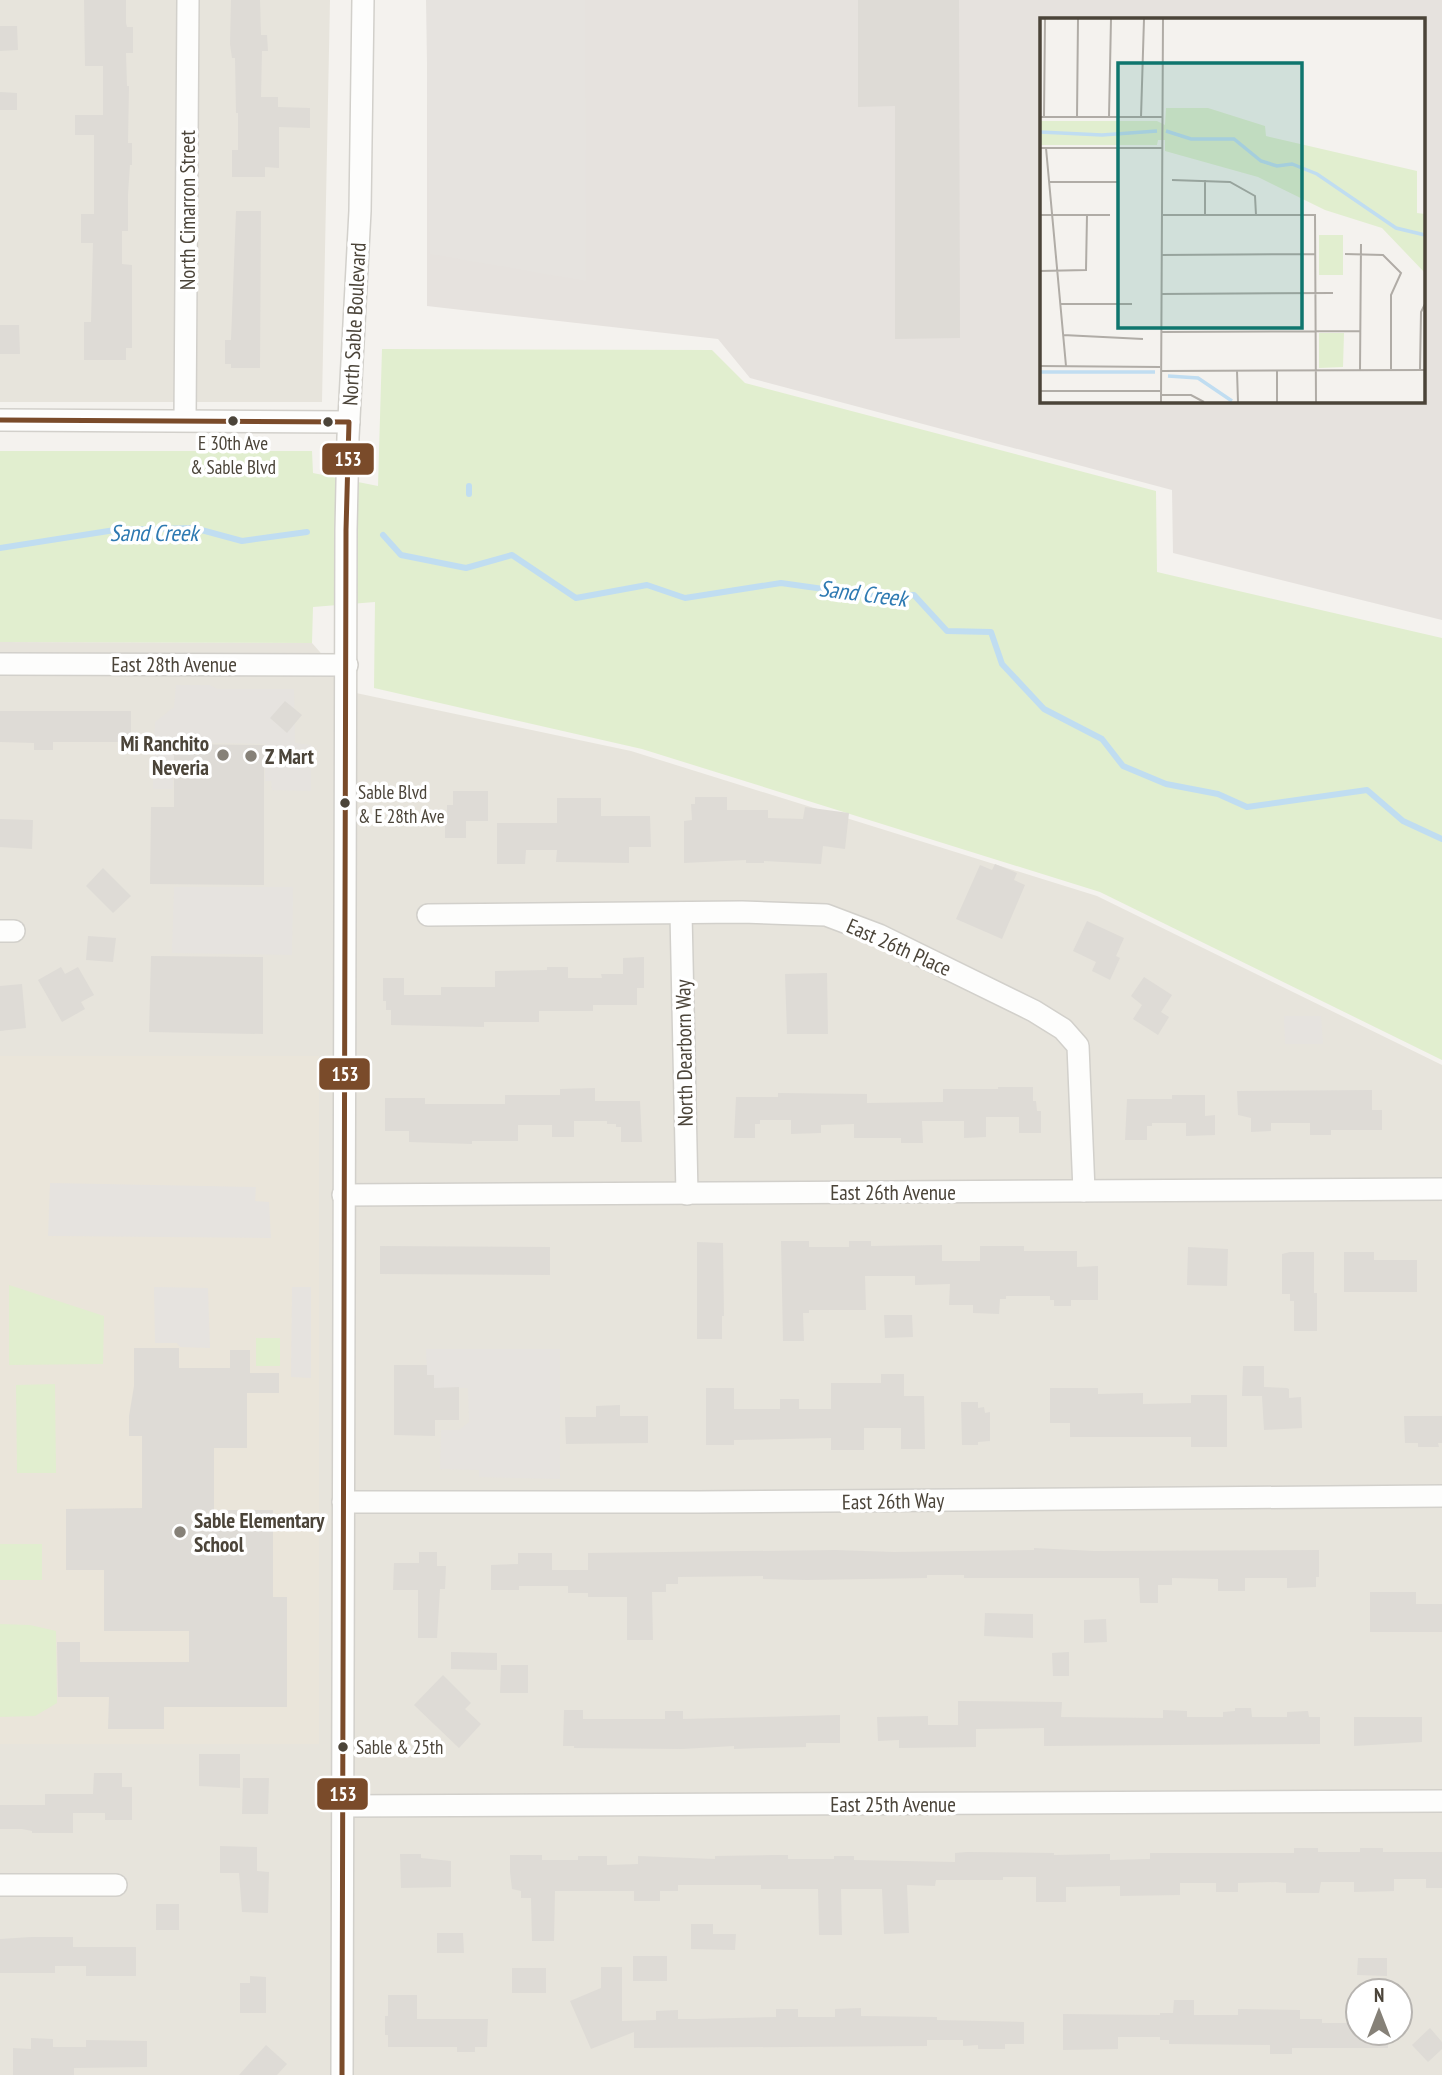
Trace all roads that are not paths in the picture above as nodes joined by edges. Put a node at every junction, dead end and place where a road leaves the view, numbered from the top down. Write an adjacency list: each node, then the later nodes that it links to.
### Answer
1 (188, 0): 4 (street, North Cimarron Street)
2 (363, 0): 5 (street, North Sable Boulevard)
3 (0, 420): 4 (street)
4 (185, 420): 5 (street)
5 (349, 422): 7 (street, North Sable Boulevard)
6 (0, 664): 7 (street, East 28th Avenue)
7 (347, 665): 13 (street, North Sable Boulevard)
8 (681, 913): 9 (street, East 26th Place); 11 (street, East 26th Place); 12 (street, North Dearborn Way)
9 (428, 915)
10 (1442, 1189): 11 (street, East 26th Avenue)
11 (1084, 1191): 12 (street, East 26th Avenue)
12 (687, 1194): 13 (street, East 26th Avenue)
13 (344, 1195): 15 (street, North Sable Boulevard)
14 (1442, 1496): 15 (street, East 26th Way)
15 (344, 1502): 17 (street, North Sable Boulevard)
16 (1442, 1801): 17 (street, East 25th Avenue)
17 (343, 1806): 20 (street, North Sable Boulevard)
18 (0, 1885): 19 (street)
19 (116, 1885)
20 (342, 2075)

